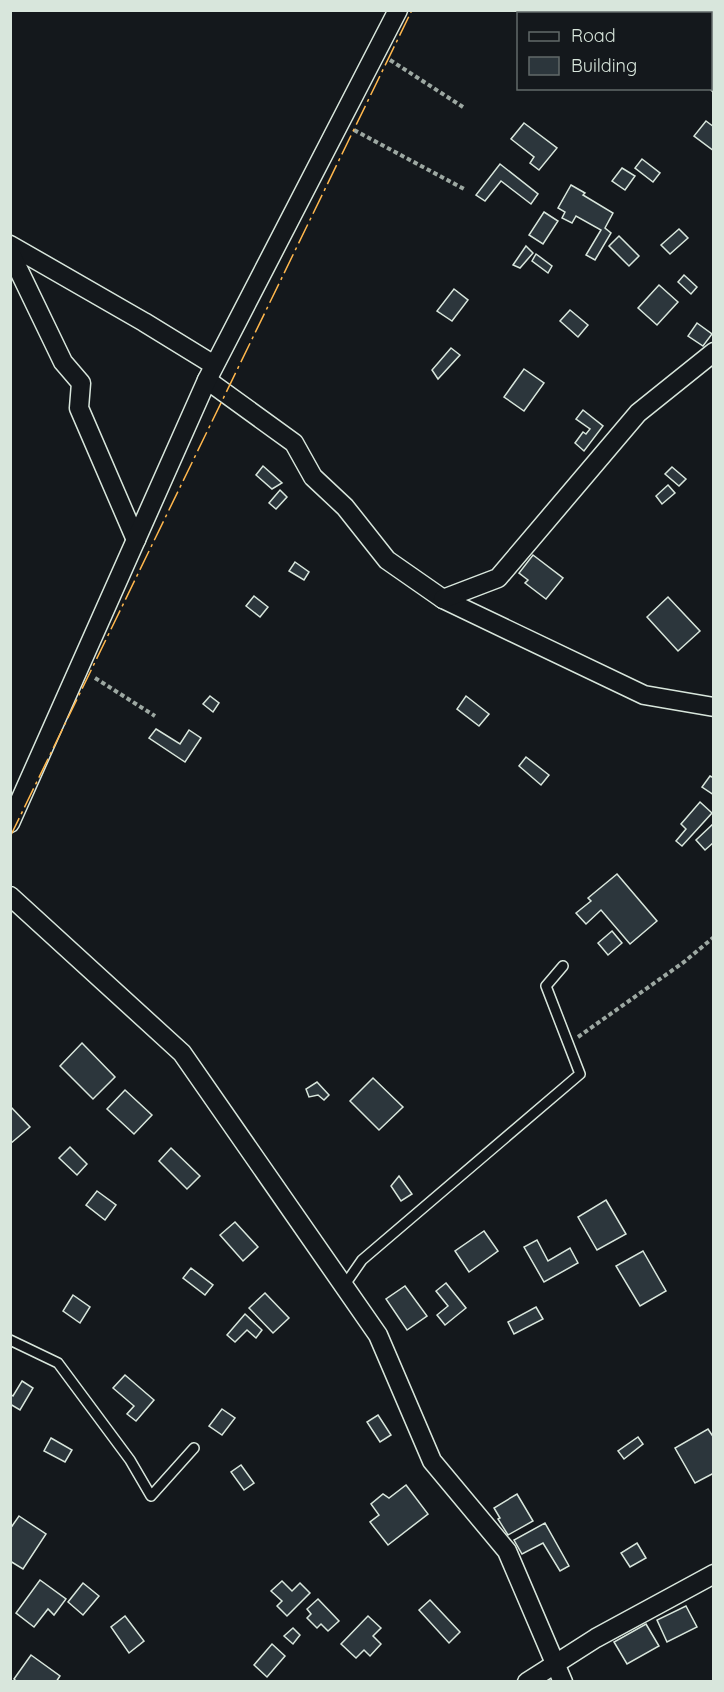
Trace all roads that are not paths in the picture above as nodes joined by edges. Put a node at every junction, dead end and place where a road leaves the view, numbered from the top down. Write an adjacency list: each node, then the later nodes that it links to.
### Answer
1 (398, 10): 5 (street)
2 (10, 245): 5 (street)
3 (10, 252): 6 (street)
4 (714, 352): 7 (street)
5 (211, 373): 6 (street); 7 (street)
6 (136, 540): 9 (street)
7 (443, 599): 8 (street)
8 (714, 707)
9 (10, 823)
10 (10, 897): 12 (street)
11 (563, 966): 12 (lane)
12 (344, 1286): 16 (street)
13 (10, 1340): 14 (lane)
14 (194, 1448)
15 (714, 1574): 16 (street)
16 (555, 1664): 17 (street); 18 (street)
17 (527, 1682)
18 (562, 1682)

